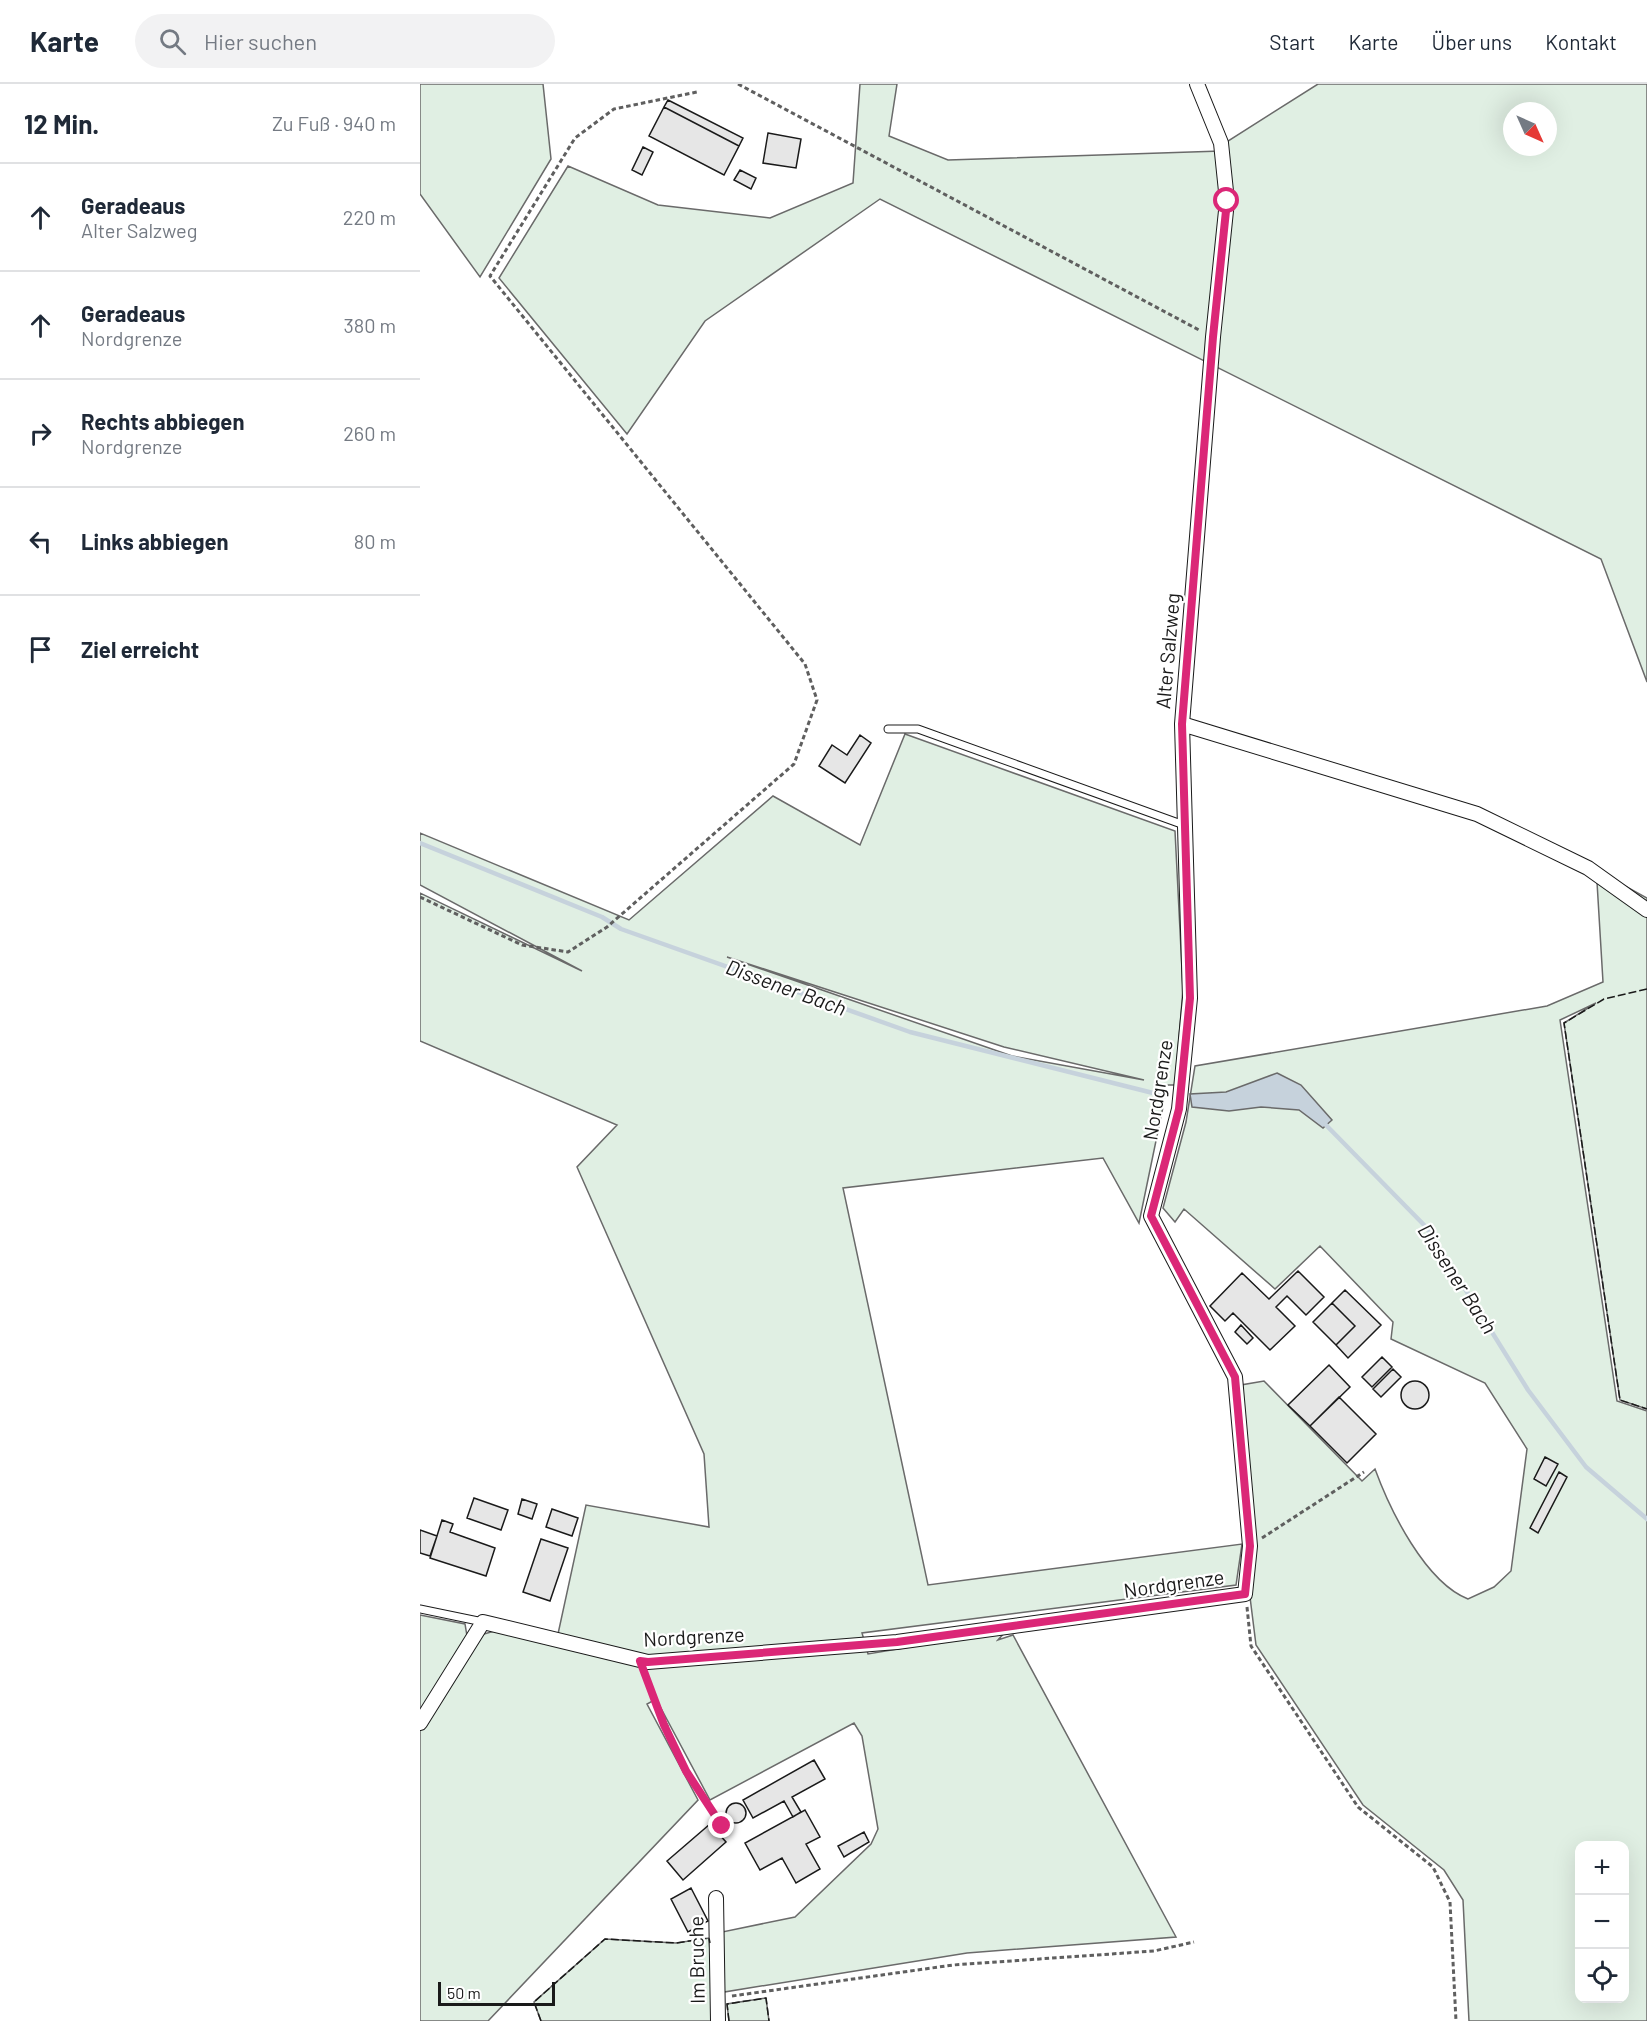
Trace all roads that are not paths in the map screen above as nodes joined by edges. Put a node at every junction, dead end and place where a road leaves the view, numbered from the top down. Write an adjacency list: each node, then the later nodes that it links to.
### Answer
1 (1197, 84): 2 (street, Alter Salzweg)
2 (1182, 724): 4 (street, Nordgrenze); 5 (street, Alter Salzweg)
3 (888, 729): 4 (lane)
4 (1184, 825): 7 (street, Nordgrenze)
5 (1647, 910)
6 (420, 1609): 7 (lane)
7 (483, 1622): 8 (street)
8 (420, 1723)
9 (716, 1898): 10 (street, Im Bruche)
10 (718, 2021)

